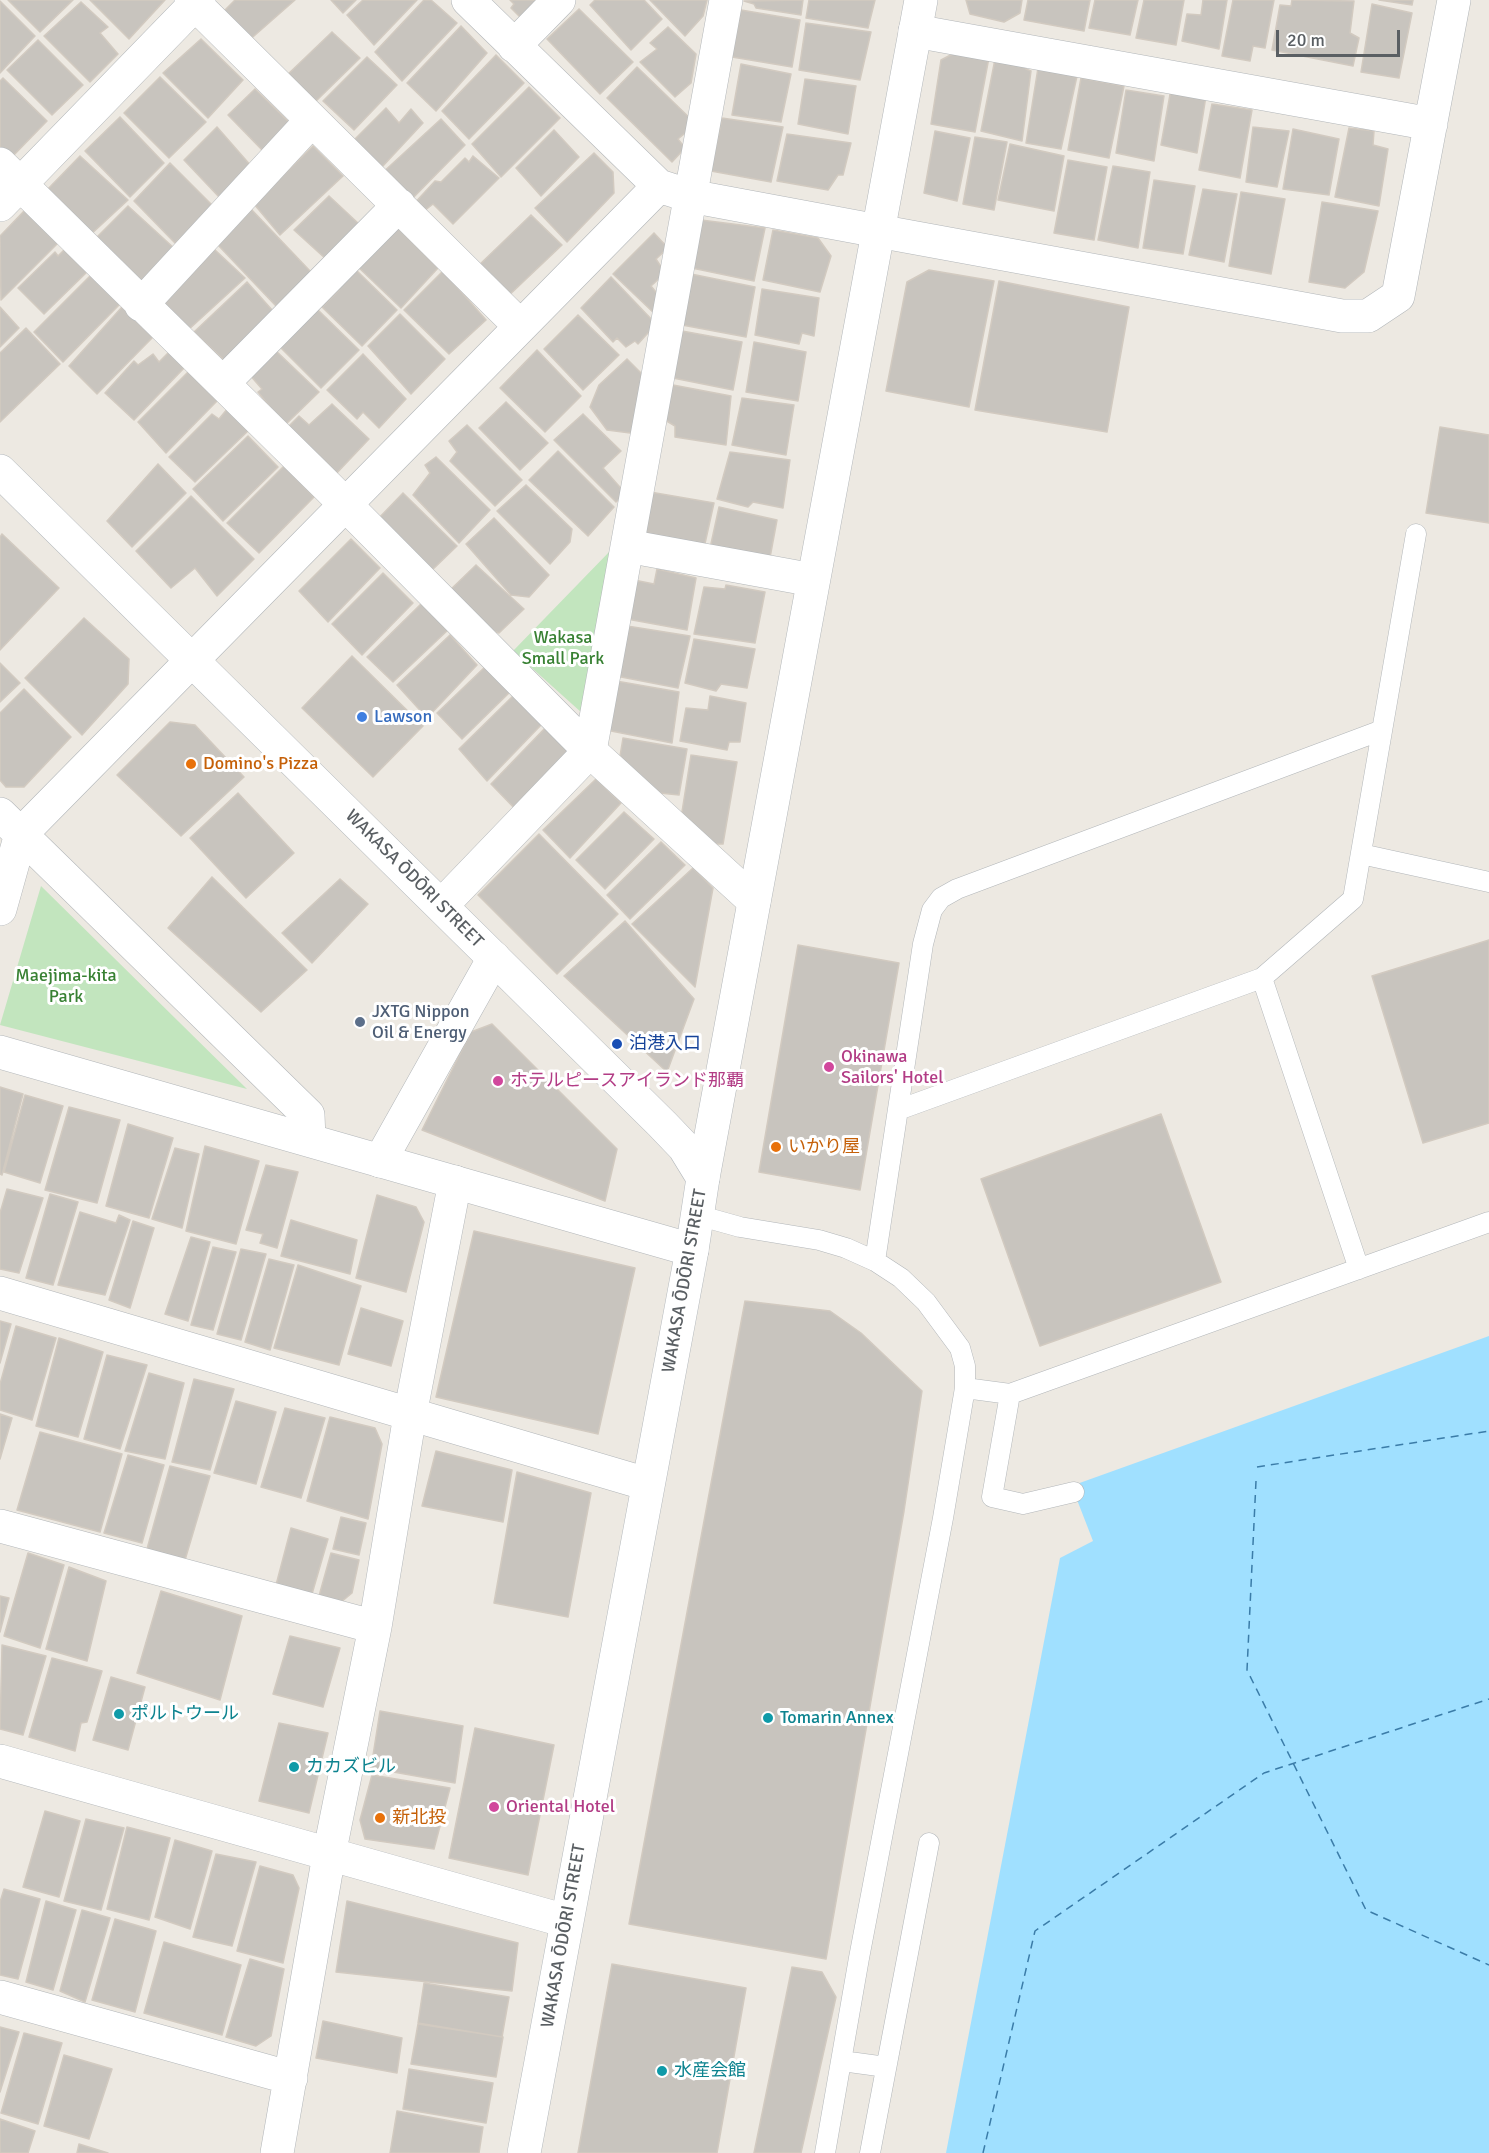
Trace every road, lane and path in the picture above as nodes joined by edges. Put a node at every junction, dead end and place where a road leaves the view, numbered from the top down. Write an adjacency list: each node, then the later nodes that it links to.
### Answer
1 (468, 0): 7 (street)
2 (559, 0): 7 (street)
3 (726, 0): 12 (street)
4 (1454, 0): 9 (street)
5 (195, 1): 8 (street); 10 (street)
6 (918, 15): 9 (street); 14 (street)
7 (514, 46): 11 (street)
8 (312, 120): 13 (street); 15 (street)
9 (1431, 124): 14 (street)
10 (7, 185): 15 (street)
11 (659, 186): 12 (street); 16 (street)
12 (690, 196): 14 (street); 21 (street)
13 (399, 205): 16 (street); 17 (street)
14 (878, 231): 22 (street)
15 (141, 305): 17 (street)
16 (520, 326): 19 (street)
17 (223, 383): 19 (street)
18 (0, 471): 23 (street, WAKASA ŌDŌRI STREET)
19 (345, 504): 23 (street); 25 (street)
20 (1416, 534): 24 (lane)
21 (627, 546): 22 (street); 25 (street)
22 (813, 580): 29 (street)
23 (191, 661): 26 (street); 30 (street, WAKASA ŌDŌRI STREET)
24 (1382, 730): 27 (lane); 35 (lane)
25 (590, 751): 29 (street); 30 (street)
26 (10, 824): 31 (street); 36 (street)
27 (1361, 854): 28 (lane); 33 (lane)
28 (1489, 882)
29 (754, 901): 38 (street)
30 (442, 905): 32 (street, WAKASA ŌDŌRI STREET)
31 (0, 909)
32 (495, 958): 37 (street); 38 (street, WAKASA ŌDŌRI STREET)
33 (1262, 978): 35 (lane); 44 (lane)
34 (0, 1052): 36 (street)
35 (898, 1110): 43 (lane)
36 (309, 1139): 37 (street)
37 (381, 1161): 39 (street)
38 (703, 1178): 40 (street, WAKASA ŌDŌRI STREET)
39 (455, 1182): 42 (street); 48 (street)
40 (697, 1215): 42 (street, WAKASA ŌDŌRI STREET); 43 (lane)
41 (1489, 1222): 44 (lane)
42 (692, 1250): 49 (street, WAKASA ŌDŌRI STREET)
43 (875, 1261): 46 (lane)
44 (1359, 1269): 47 (lane)
45 (0, 1293): 48 (street)
46 (965, 1388): 47 (lane); 58 (lane)
47 (1010, 1394): 50 (lane)
48 (410, 1415): 49 (street); 52 (street)
49 (647, 1484): 56 (street, WAKASA ŌDŌRI STREET)
50 (1074, 1492)
51 (0, 1526): 52 (street)
52 (375, 1627): 55 (street)
53 (0, 1761): 55 (street)
54 (929, 1843): 59 (lane)
55 (329, 1855): 56 (street); 60 (street)
56 (566, 1921): 62 (street, WAKASA ŌDŌRI STREET)
57 (0, 1997): 60 (street)
58 (842, 2061): 59 (lane); 63 (lane)
59 (886, 2067): 64 (lane)
60 (291, 2078): 61 (street)
61 (277, 2153)
62 (524, 2153)
63 (825, 2153)
64 (870, 2153)

